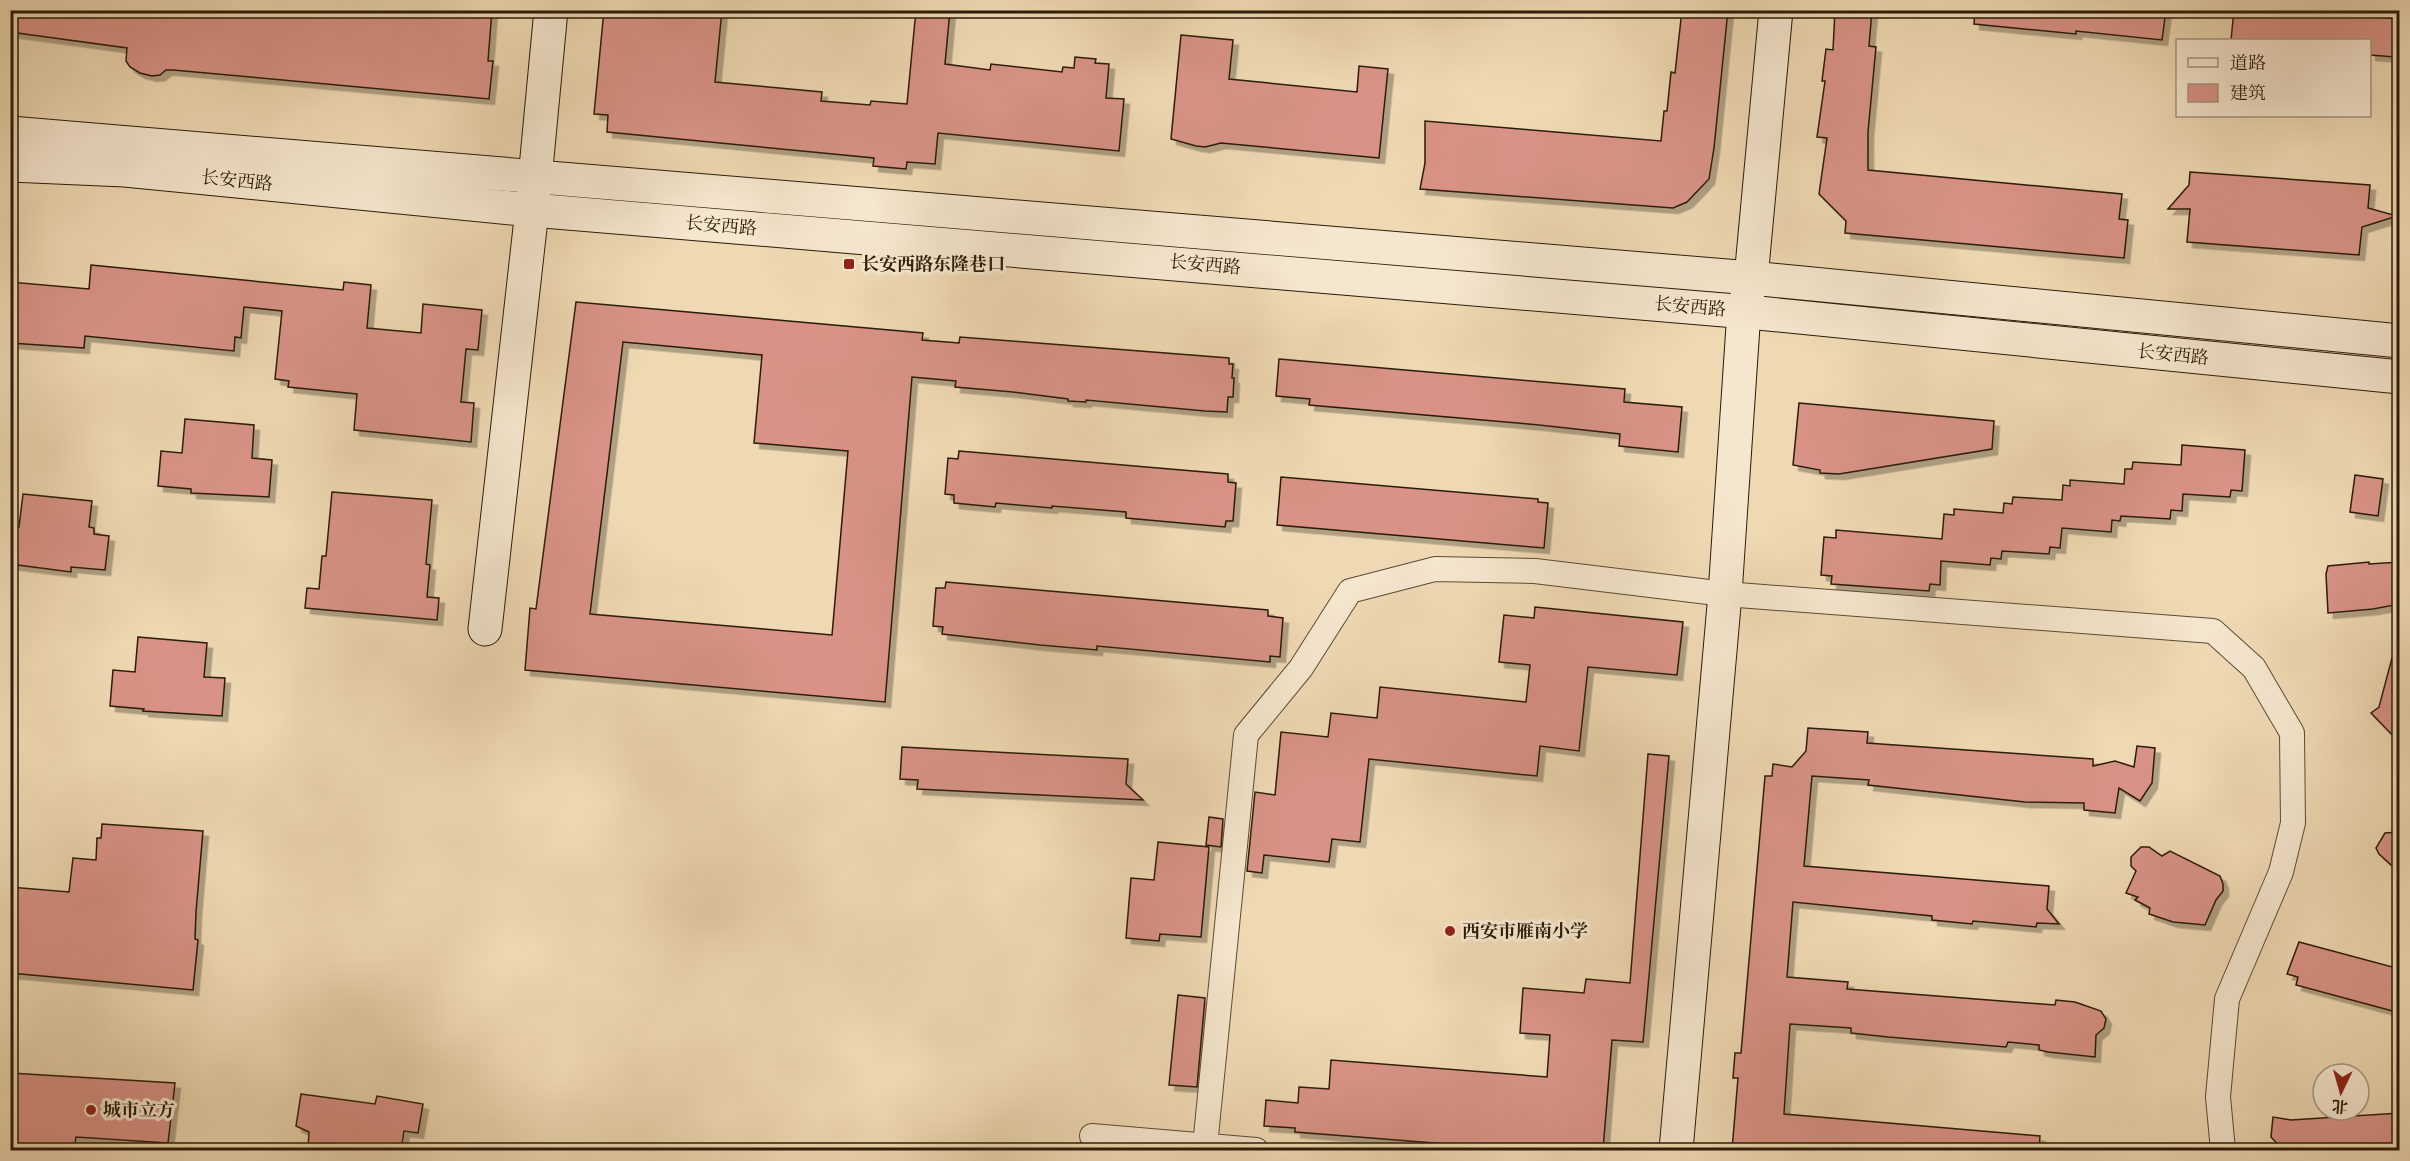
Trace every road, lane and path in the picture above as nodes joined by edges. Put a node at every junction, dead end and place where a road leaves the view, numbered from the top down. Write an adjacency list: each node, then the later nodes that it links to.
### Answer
1 (551, 10): 5 (main road)
2 (1776, 10): 7 (main road)
3 (10, 133): 5 (main road, 长安西路)
4 (10, 165): 6 (main road, 长安西路)
5 (535, 177): 6 (main road); 7 (main road, 长安西路)
6 (532, 210): 8 (main road, 长安西路); 12 (main road)
7 (1751, 278): 8 (main road); 9 (main road, 长安西路)
8 (1744, 311): 10 (main road, 长安西路); 11 (main road)
9 (2400, 340)
10 (2400, 377)
11 (1725, 594): 14 (street); 16 (main road); 17 (street)
12 (485, 629)
13 (1092, 1136): 14 (street)
14 (1205, 1146): 15 (street)
15 (1256, 1150)
16 (1677, 1150)
17 (2223, 1150)

